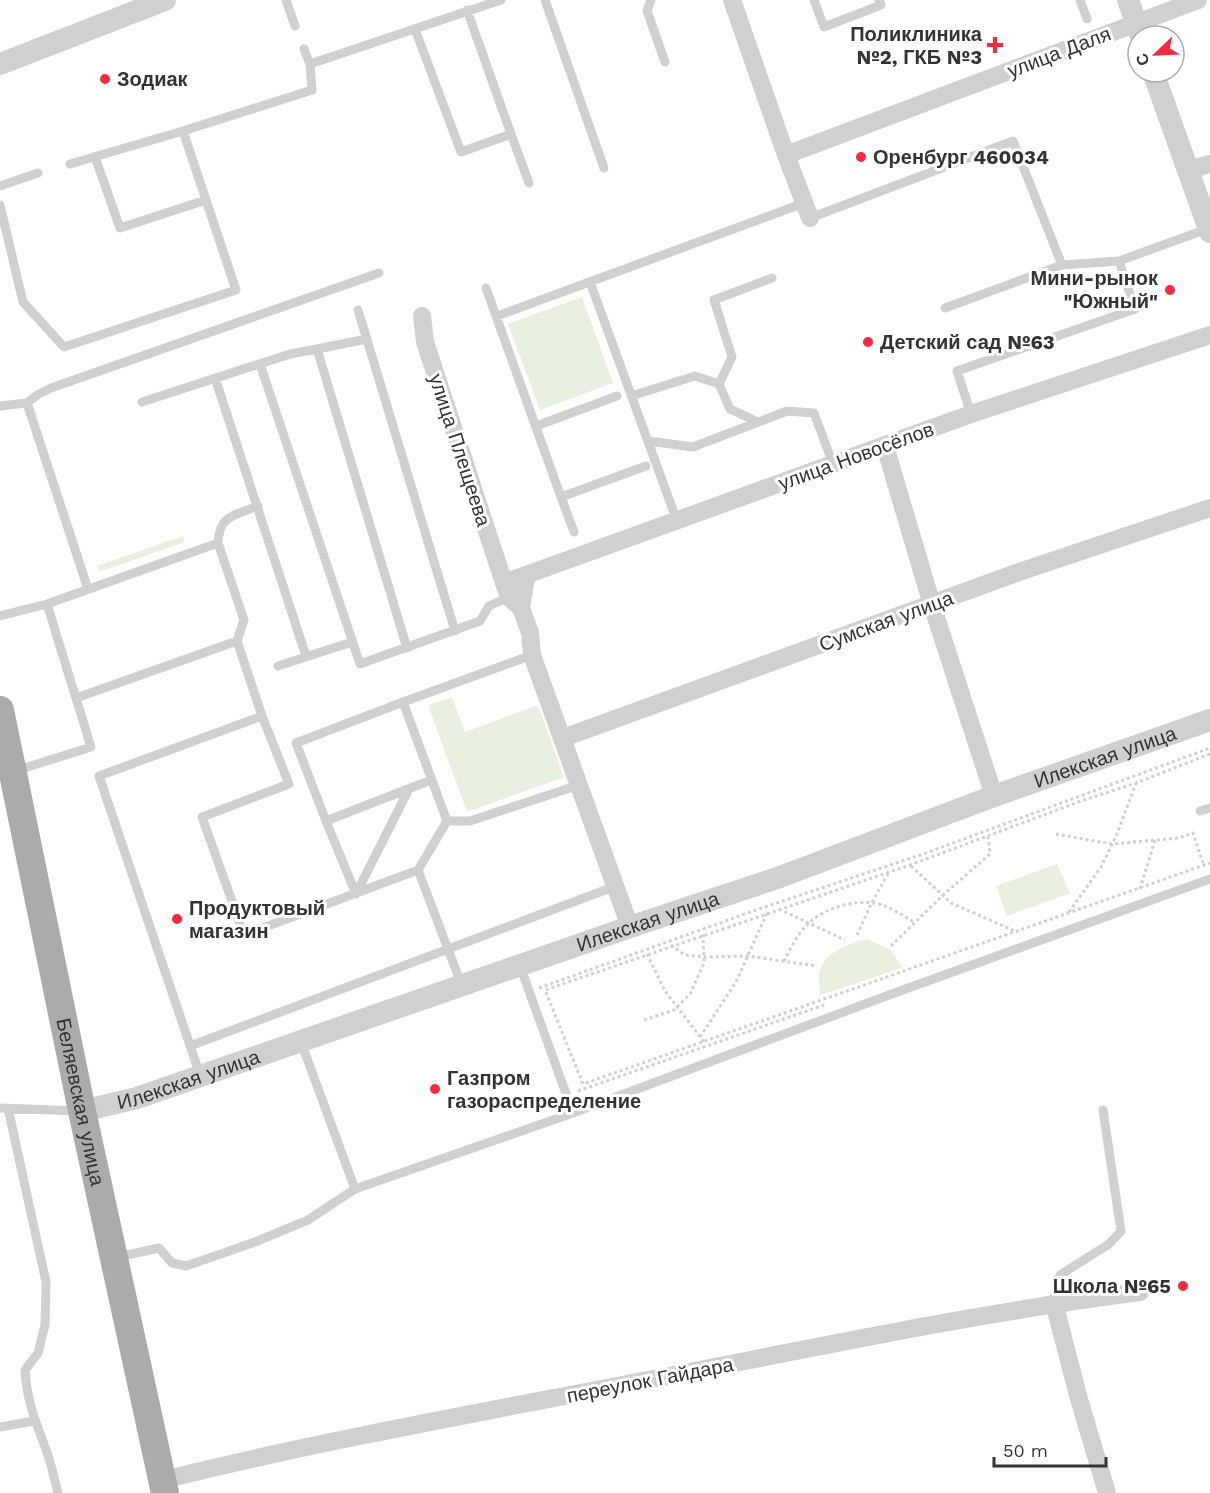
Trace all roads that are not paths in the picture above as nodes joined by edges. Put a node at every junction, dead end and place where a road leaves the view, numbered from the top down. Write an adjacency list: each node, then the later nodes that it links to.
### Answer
1 (165, 0): 21 (street)
2 (286, 0): 16 (lane)
3 (501, 0): 12 (lane)
4 (545, 0): 30 (lane)
5 (651, 0): 20 (lane)
6 (732, 0): 26 (street)
7 (814, 0): 8 (lane)
8 (879, 0)
9 (1080, 0): 13 (lane)
10 (1128, 0): 14 (street)
11 (1198, 0): 15 (street, улица Даля)
12 (467, 10): 17 (lane); 25 (lane)
13 (1087, 19)
14 (1136, 24)
15 (1150, 24)
16 (295, 26)
17 (415, 29): 22 (lane); 25 (lane)
18 (1126, 34): 26 (street, улица Даля)
19 (304, 49): 22 (lane)
20 (665, 62)
21 (0, 64)
22 (310, 64): 24 (lane)
23 (1157, 84): 31 (street)
24 (183, 131): 27 (lane); 35 (lane)
25 (511, 134): 33 (lane)
26 (786, 155): 37 (street)
27 (95, 157): 28 (lane); 35 (lane)
28 (70, 164)
29 (1210, 164): 31 (street)
30 (604, 168)
31 (1188, 170): 38 (street)
32 (38, 173): 34 (lane)
33 (529, 183)
34 (0, 186)
35 (206, 200): 36 (lane)
36 (0, 206)
37 (807, 211): 40 (lane); 43 (lane)
38 (1209, 230): 39 (lane)
39 (1119, 261): 40 (lane); 60 (lane)
40 (1062, 265): 45 (lane)
41 (379, 273): 58 (lane)
42 (772, 278): 54 (lane)
43 (590, 282): 48 (lane); 56 (lane)
44 (486, 288): 48 (lane)
45 (945, 308)
46 (358, 310): 50 (lane)
47 (422, 316): 75 (street, улица Плещеева)
48 (497, 316): 62 (lane)
49 (1210, 335): 60 (street, улица Новосёлов)
50 (367, 339): 51 (lane); 79 (lane)
51 (317, 349): 52 (lane); 82 (lane)
52 (260, 364): 53 (lane); 81 (lane)
53 (215, 378): 57 (lane); 68 (lane)
54 (719, 384): 56 (lane); 61 (lane)
55 (617, 396): 62 (lane)
56 (631, 396): 63 (lane)
57 (142, 402)
58 (27, 403): 59 (lane); 74 (lane)
59 (0, 406)
60 (971, 414): 64 (street, улица Новосёлов)
61 (758, 422): 63 (lane); 65 (lane)
62 (536, 426): 67 (lane)
63 (648, 441): 70 (lane)
64 (885, 446): 65 (street, улица Новосёлов); 77 (street)
65 (833, 464): 70 (street, улица Новосёлов)
66 (646, 466): 67 (lane)
67 (561, 497): 71 (lane)
68 (258, 506): 72 (lane); 84 (lane)
69 (1210, 508): 77 (street, Сумская улица)
70 (677, 520): 73 (street, улица Новосёлов)
71 (574, 532)
72 (218, 543): 74 (lane); 80 (lane)
73 (522, 577): 75 (street, улица Новосёлов); 75 (street)
74 (88, 589): 76 (lane)
75 (511, 596): 79 (lane); 83 (street, улица Плещеева)
76 (46, 604): 78 (lane); 86 (lane)
77 (932, 605): 91 (street, Сумская улица); 98 (street)
78 (0, 616)
79 (455, 631): 82 (lane)
80 (237, 641): 86 (lane); 89 (lane)
81 (352, 642): 82 (lane); 84 (lane)
82 (407, 648)
83 (532, 655): 87 (lane); 91 (street, улица Плещеева)
84 (306, 656): 85 (lane)
85 (278, 666)
86 (76, 698): 94 (lane)
87 (403, 702): 92 (lane); 95 (lane)
88 (0, 710): 94 (main road, Беляевская улица)
89 (262, 716): 93 (lane); 112 (lane)
90 (1210, 720): 98 (street, Илекская улица)
91 (563, 738): 96 (street, улица Плещеева)
92 (296, 743): 93 (lane); 101 (lane)
93 (275, 750): 106 (lane)
94 (13, 772): 116 (main road, Беляевская улица)
95 (431, 780): 97 (lane); 102 (lane)
96 (579, 785): 102 (lane); 105 (street, улица Плещеева)
97 (409, 789): 101 (lane); 106 (lane)
98 (993, 796): 107 (street, Илекская улица)
99 (1210, 808): 100 (lane)
100 (1200, 811)
101 (326, 821): 106 (lane)
102 (447, 821): 103 (lane)
103 (418, 870): 106 (lane); 108 (lane)
104 (1210, 879): 117 (lane)
105 (616, 886): 107 (street, улица Плещеева); 108 (lane)
106 (356, 894)
107 (630, 927): 109 (street, Илекская улица)
108 (447, 948): 110 (lane); 112 (lane)
109 (520, 966): 110 (street, Илекская улица); 117 (lane)
110 (462, 986): 111 (street, Илекская улица)
111 (302, 1042): 113 (street, Илекская улица); 118 (lane)
112 (190, 1046): 113 (lane)
113 (200, 1077): 116 (street, Илекская улица)
114 (4, 1108): 116 (lane); 122 (lane)
115 (1103, 1110): 121 (lane)
116 (81, 1111): 119 (main road, Беляевская улица)
117 (573, 1113): 118 (lane)
118 (355, 1189): 119 (lane)
119 (113, 1258): 124 (main road, Беляевская улица)
120 (1140, 1292): 121 (street, переулок Гайдара)
121 (1054, 1303): 124 (street, переулок Гайдара); 126 (street)
122 (34, 1421): 123 (lane); 125 (lane)
123 (0, 1427)
124 (164, 1486)
125 (58, 1493)
126 (1107, 1493)

